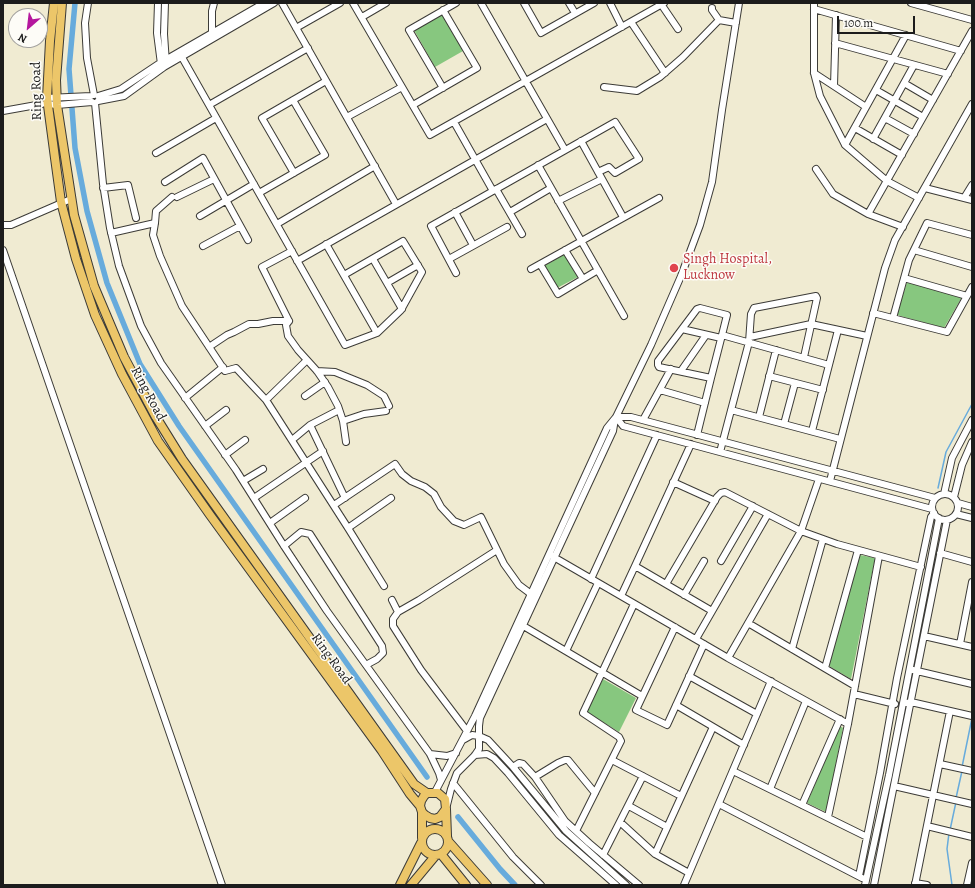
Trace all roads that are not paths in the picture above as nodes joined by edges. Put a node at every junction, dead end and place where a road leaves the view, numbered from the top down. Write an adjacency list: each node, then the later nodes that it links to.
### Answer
1 (54, 3): 62 (main road, Ring Road)
2 (62, 3): 61 (main road)
3 (88, 3): 57 (street)
4 (158, 3): 44 (street)
5 (165, 3): 44 (street)
6 (214, 3): 37 (street)
7 (264, 3): 37 (street)
8 (274, 3): 42 (street)
9 (282, 3): 34 (street)
10 (340, 3): 34 (street)
11 (353, 3): 28 (street)
12 (386, 3): 28 (street)
13 (456, 3): 25 (street)
14 (481, 3): 50 (street)
15 (524, 3): 26 (street)
16 (569, 3): 26 (street)
17 (594, 3): 26 (street)
18 (610, 3): 33 (street)
19 (739, 3): 32 (street)
20 (911, 3): 30 (street)
21 (663, 4): 22 (street); 35 (street)
22 (652, 6): 31 (street)
23 (814, 6): 27 (street); 47 (street)
24 (712, 8): 29 (street)
25 (443, 10): 55 (street); 55 (street)
26 (575, 13)
27 (836, 15): 38 (street); 39 (street)
28 (362, 17): 53 (street)
29 (719, 20): 32 (street); 46 (street)
30 (972, 20)
31 (631, 22): 33 (street); 46 (street)
32 (736, 23): 182 (street)
33 (622, 27): 50 (street)
34 (296, 28): 40 (street)
35 (678, 29)
36 (972, 31): 41 (street)
37 (212, 32): 42 (street)
38 (906, 35): 41 (street); 43 (street)
39 (836, 43): 43 (street); 52 (street)
40 (308, 48): 49 (street); 64 (street)
41 (961, 51): 48 (street)
42 (180, 54): 44 (street); 64 (street)
43 (893, 59): 45 (street); 56 (street)
44 (163, 64): 57 (street)
45 (914, 65): 48 (street); 51 (street)
46 (665, 73): 54 (street)
47 (814, 73): 52 (street); 78 (street)
48 (948, 74): 60 (street)
49 (326, 81): 58 (street); 68 (street)
50 (526, 81): 72 (street); 73 (street)
51 (904, 83): 59 (street); 60 (street)
52 (834, 86): 66 (street)
53 (402, 87): 65 (street); 68 (street)
54 (604, 87)
55 (443, 88): 65 (street)
56 (876, 90): 59 (street); 66 (street)
57 (95, 99): 61 (street); 94 (street)
58 (293, 100): 87 (street); 87 (street)
59 (894, 100): 69 (street); 71 (street)
60 (933, 100): 69 (street)
61 (61, 101): 62 (street); 102 (main road)
62 (46, 102): 67 (street); 106 (main road, Ring Road)
63 (972, 104): 96 (street)
64 (209, 105): 70 (street)
65 (413, 105): 73 (street)
66 (866, 107): 74 (street)
67 (3, 111)
68 (347, 117): 84 (street)
69 (923, 117): 75 (street)
70 (216, 118): 80 (street); 92 (street)
71 (885, 118): 75 (street); 76 (street)
72 (547, 119): 79 (street); 82 (street)
73 (454, 122): 82 (street)
74 (855, 128): 76 (street); 78 (street)
75 (914, 134): 81 (street)
76 (873, 139): 81 (street)
77 (581, 141): 79 (street); 86 (street); 86 (street)
78 (845, 145): 90 (street)
79 (565, 150): 83 (street)
80 (156, 153)
81 (902, 155): 90 (street)
82 (475, 160): 97 (street); 107 (street)
83 (538, 165): 95 (street); 97 (street)
84 (375, 166): 107 (street); 115 (street)
85 (816, 169): 110 (street)
86 (598, 172): 89 (street)
87 (294, 173): 98 (street)
88 (214, 179): 91 (street); 104 (street); 114 (street)
89 (602, 179): 105 (street); 112 (street)
90 (887, 181): 100 (street); 110 (street)
91 (164, 182)
92 (254, 184): 98 (street); 104 (street)
93 (972, 185): 101 (street)
94 (104, 188): 113 (street); 120 (street)
95 (551, 188): 105 (street); 109 (street)
96 (924, 188): 100 (street); 101 (street)
97 (494, 190): 108 (street); 109 (street)
98 (259, 193): 115 (street)
99 (658, 198): 112 (street)
100 (919, 198): 119 (street)
101 (964, 198): 103 (street)
102 (71, 199): 106 (street); 307 (main road)
103 (972, 200)
104 (226, 201): 111 (street); 117 (street)
105 (558, 201): 124 (street)
106 (61, 202): 116 (street); 316 (main road, Ring Road)
107 (396, 204): 125 (street)
108 (455, 212): 127 (street); 133 (street)
109 (510, 212): 121 (street)
110 (868, 214): 119 (street)
111 (200, 216)
112 (623, 217): 124 (street)
113 (136, 218)
114 (155, 223): 120 (street); 160 (street)
115 (277, 224): 131 (street)
116 (3, 225)
117 (240, 226): 123 (street); 126 (street)
118 (506, 227): 127 (street)
119 (903, 227): 148 (street)
120 (111, 233): 176 (street)
121 (522, 234)
122 (972, 235): 130 (street)
123 (248, 240)
124 (581, 240): 129 (street); 139 (street)
125 (326, 244): 134 (street); 141 (street)
126 (203, 246)
127 (473, 246): 133 (street)
128 (3, 250): 335 (street)
129 (565, 250): 135 (street); 143 (street)
130 (914, 250): 137 (street); 142 (street)
131 (292, 251): 134 (street); 151 (street)
132 (373, 259): 136 (street); 141 (street); 144 (street)
133 (449, 259): 140 (street)
134 (297, 261): 155 (street)
135 (540, 264): 138 (street); 143 (street)
136 (418, 266): 144 (street); 147 (street)
137 (972, 267)
138 (531, 269)
139 (598, 270): 143 (street); 149 (street)
140 (456, 273)
141 (344, 275): 155 (street)
142 (904, 278): 146 (street); 150 (street)
143 (583, 279)
144 (387, 284): 147 (street)
145 (972, 287): 146 (street)
146 (967, 296): 150 (street)
147 (402, 309): 155 (street)
148 (873, 313): 150 (street); 157 (street)
149 (624, 316)
150 (892, 318)
151 (289, 321): 160 (street); 163 (street)
152 (811, 324): 154 (street); 159 (street); 159 (street); 162 (street)
153 (682, 329): 156 (street); 158 (street); 166 (street)
154 (838, 330): 157 (street); 164 (street)
155 (378, 333)
156 (706, 335): 158 (street); 168 (street)
157 (867, 336): 193 (street)
158 (722, 337): 159 (street); 170 (street)
159 (749, 339): 161 (street); 181 (street)
160 (209, 347): 165 (street)
161 (776, 350): 162 (street); 169 (street)
162 (804, 357): 164 (street)
163 (307, 360): 167 (street); 177 (street)
164 (829, 365): 174 (street)
165 (222, 367): 176 (street); 177 (street)
166 (671, 369): 168 (street); 173 (street)
167 (317, 371): 171 (street); 186 (street)
168 (681, 371): 170 (street)
169 (769, 376): 172 (street); 183 (street)
170 (711, 378): 178 (street)
171 (325, 382): 175 (street); 180 (street)
172 (795, 383): 174 (street); 187 (street)
173 (660, 390): 178 (street); 184 (street)
174 (823, 390): 190 (street)
175 (305, 396)
176 (185, 398): 189 (street)
177 (266, 400): 195 (street)
178 (705, 403): 192 (street)
179 (226, 410): 189 (street)
180 (339, 410): 186 (street); 188 (street)
181 (731, 410): 183 (street); 197 (street)
182 (616, 417): 184 (street); 191 (street); 236 (street)
183 (758, 417): 187 (street)
184 (643, 420): 192 (street)
185 (972, 420): 210 (street)
186 (342, 421): 196 (street)
187 (784, 424): 190 (street)
188 (310, 425): 195 (street); 200 (street)
189 (205, 426): 202 (street)
190 (812, 431): 193 (street)
191 (657, 435): 199 (street); 243 (street)
192 (697, 435): 197 (street)
193 (840, 439): 205 (street)
194 (245, 440): 202 (street)
195 (292, 440): 203 (street)
196 (346, 442)
197 (723, 442): 201 (street); 205 (street)
198 (972, 442): 211 (street)
199 (691, 444): 201 (street); 209 (street)
200 (323, 451): 203 (street); 214 (street)
201 (720, 452): 206 (street)
202 (225, 455): 207 (street)
203 (306, 462): 212 (street); 219 (street)
204 (263, 469): 207 (street)
205 (832, 470): 208 (street); 216 (street)
206 (820, 479): 208 (street); 230 (street)
207 (243, 481): 212 (street)
208 (830, 481): 222 (street)
209 (673, 482): 217 (street); 241 (street)
210 (944, 494): 211 (street); 216 (street)
211 (954, 497): 218 (street)
212 (254, 498): 228 (street)
213 (305, 498): 228 (street)
214 (345, 498): 219 (street); 233 (street)
215 (391, 498): 229 (street)
216 (935, 498): 222 (street)
217 (715, 501): 220 (street); 246 (street)
218 (958, 503): 221 (street); 224 (street)
219 (334, 505): 229 (street)
220 (753, 506): 223 (street); 239 (street)
221 (972, 507)
222 (933, 511): 225 (street); 242 (street)
223 (768, 514): 230 (street); 253 (street)
224 (956, 514): 226 (street); 227 (street)
225 (939, 518): 227 (street); 269 (street)
226 (972, 518)
227 (947, 520): 235 (street)
228 (270, 523): 232 (street)
229 (348, 528): 247 (street)
230 (801, 531): 231 (street); 256 (street)
231 (823, 539): 234 (street); 264 (street)
232 (284, 546): 267 (street); 267 (street)
233 (497, 550): 248 (street); 254 (street)
234 (858, 550): 237 (street); 268 (street)
235 (940, 553): 240 (street); 259 (street)
236 (552, 556): 243 (street); 248 (street); 257 (street)
237 (879, 556): 242 (street); 275 (street)
238 (704, 561): 249 (street)
239 (721, 561)
240 (972, 562)
241 (635, 566): 246 (street); 250 (street)
242 (921, 567): 280 (street)
243 (591, 579): 245 (street)
244 (972, 582): 255 (street)
245 (598, 583): 250 (street); 265 (street)
246 (666, 584): 249 (street)
247 (384, 586)
248 (531, 594): 257 (street)
249 (684, 595): 253 (street)
250 (620, 596): 252 (street)
251 (392, 600): 254 (street)
252 (634, 604): 258 (street); 271 (street)
253 (712, 611): 260 (street)
254 (398, 612): 289 (street)
255 (969, 614): 262 (street)
256 (748, 623): 264 (street); 266 (street)
257 (520, 624): 265 (street); 289 (street); 290 (street)
258 (675, 627): 260 (street); 277 (street)
259 (924, 636): 262 (street); 270 (street)
260 (696, 639): 261 (street)
261 (704, 644): 266 (street); 272 (street)
262 (960, 644): 263 (street)
263 (972, 647)
264 (792, 649): 268 (street)
265 (566, 651): 271 (street)
266 (728, 658): 273 (street)
267 (366, 665): 294 (street)
268 (825, 668): 275 (street)
269 (909, 670): 270 (street); 282 (street)
270 (917, 671): 274 (street); 279 (street)
271 (601, 672): 277 (street); 296 (street)
272 (689, 676): 281 (street); 284 (street)
273 (771, 681): 278 (street); 284 (street)
274 (972, 684)
275 (855, 686): 276 (street)
276 (854, 694): 280 (street); 287 (street)
277 (642, 696): 281 (street)
278 (806, 701): 286 (street); 306 (street)
279 (911, 702): 282 (street); 283 (street); 305 (street)
280 (893, 703): 282 (street); 322 (street)
281 (676, 705): 288 (street)
282 (902, 706): 332 (street)
283 (950, 711): 285 (street); 297 (street)
284 (757, 714): 292 (street)
285 (970, 716)
286 (840, 719): 287 (street); 313 (street)
287 (848, 724): 317 (street)
288 (713, 727): 292 (street); 310 (street)
289 (467, 731): 291 (street)
290 (479, 736): 291 (street); 295 (street); 298 (street)
291 (462, 741): 293 (street)
292 (744, 745): 299 (street)
293 (456, 753): 294 (street); 303 (street)
294 (430, 754): 303 (street)
295 (475, 756): 304 (street); 341 (street)
296 (612, 760): 301 (street); 308 (street)
297 (940, 764): 300 (street); 309 (street)
298 (513, 767): 302 (street); 342 (street)
299 (733, 770): 306 (street); 311 (street)
300 (969, 771)
301 (643, 776): 310 (street); 314 (street)
302 (535, 777): 308 (street); 321 (street)
303 (441, 780): 307 (street)
304 (453, 783): 315 (street); 340 (street)
305 (894, 786): 309 (street); 333 (street)
306 (770, 789): 313 (street)
307 (431, 793): 315 (main road); 316 (main road)
308 (595, 793): 321 (street)
309 (933, 795): 312 (street); 319 (street)
310 (681, 796): 320 (street)
311 (719, 804): 330 (street); 331 (street)
312 (972, 804)
313 (802, 805): 317 (street)
314 (629, 806): 318 (street); 320 (street)
315 (447, 807): 316 (main road); 324 (main road)
316 (421, 809): 325 (main road)
317 (828, 818): 322 (street)
318 (620, 822): 327 (street); 328 (street)
319 (927, 826): 323 (street); 334 (street)
320 (667, 827): 327 (street)
321 (576, 831): 328 (street)
322 (867, 837): 331 (street)
323 (972, 837)
324 (447, 839): 325 (main road); 326 (main road); 339 (main road)
325 (422, 840): 326 (main road); 336 (main road)
326 (439, 854): 337 (main road); 338 (main road)
327 (655, 854): 330 (street)
328 (603, 855): 343 (street)
329 (972, 863): 346 (street)
330 (689, 873): 344 (street)
331 (859, 876): 332 (street)
332 (866, 883): 333 (street)
333 (874, 883)
334 (915, 884): 345 (street)
335 (222, 885)
336 (400, 885)
337 (411, 885)
338 (466, 885)
339 (487, 885)
340 (541, 885)
341 (616, 885)
342 (626, 885)
343 (639, 885)
344 (684, 885)
345 (927, 885)
346 (967, 885)

